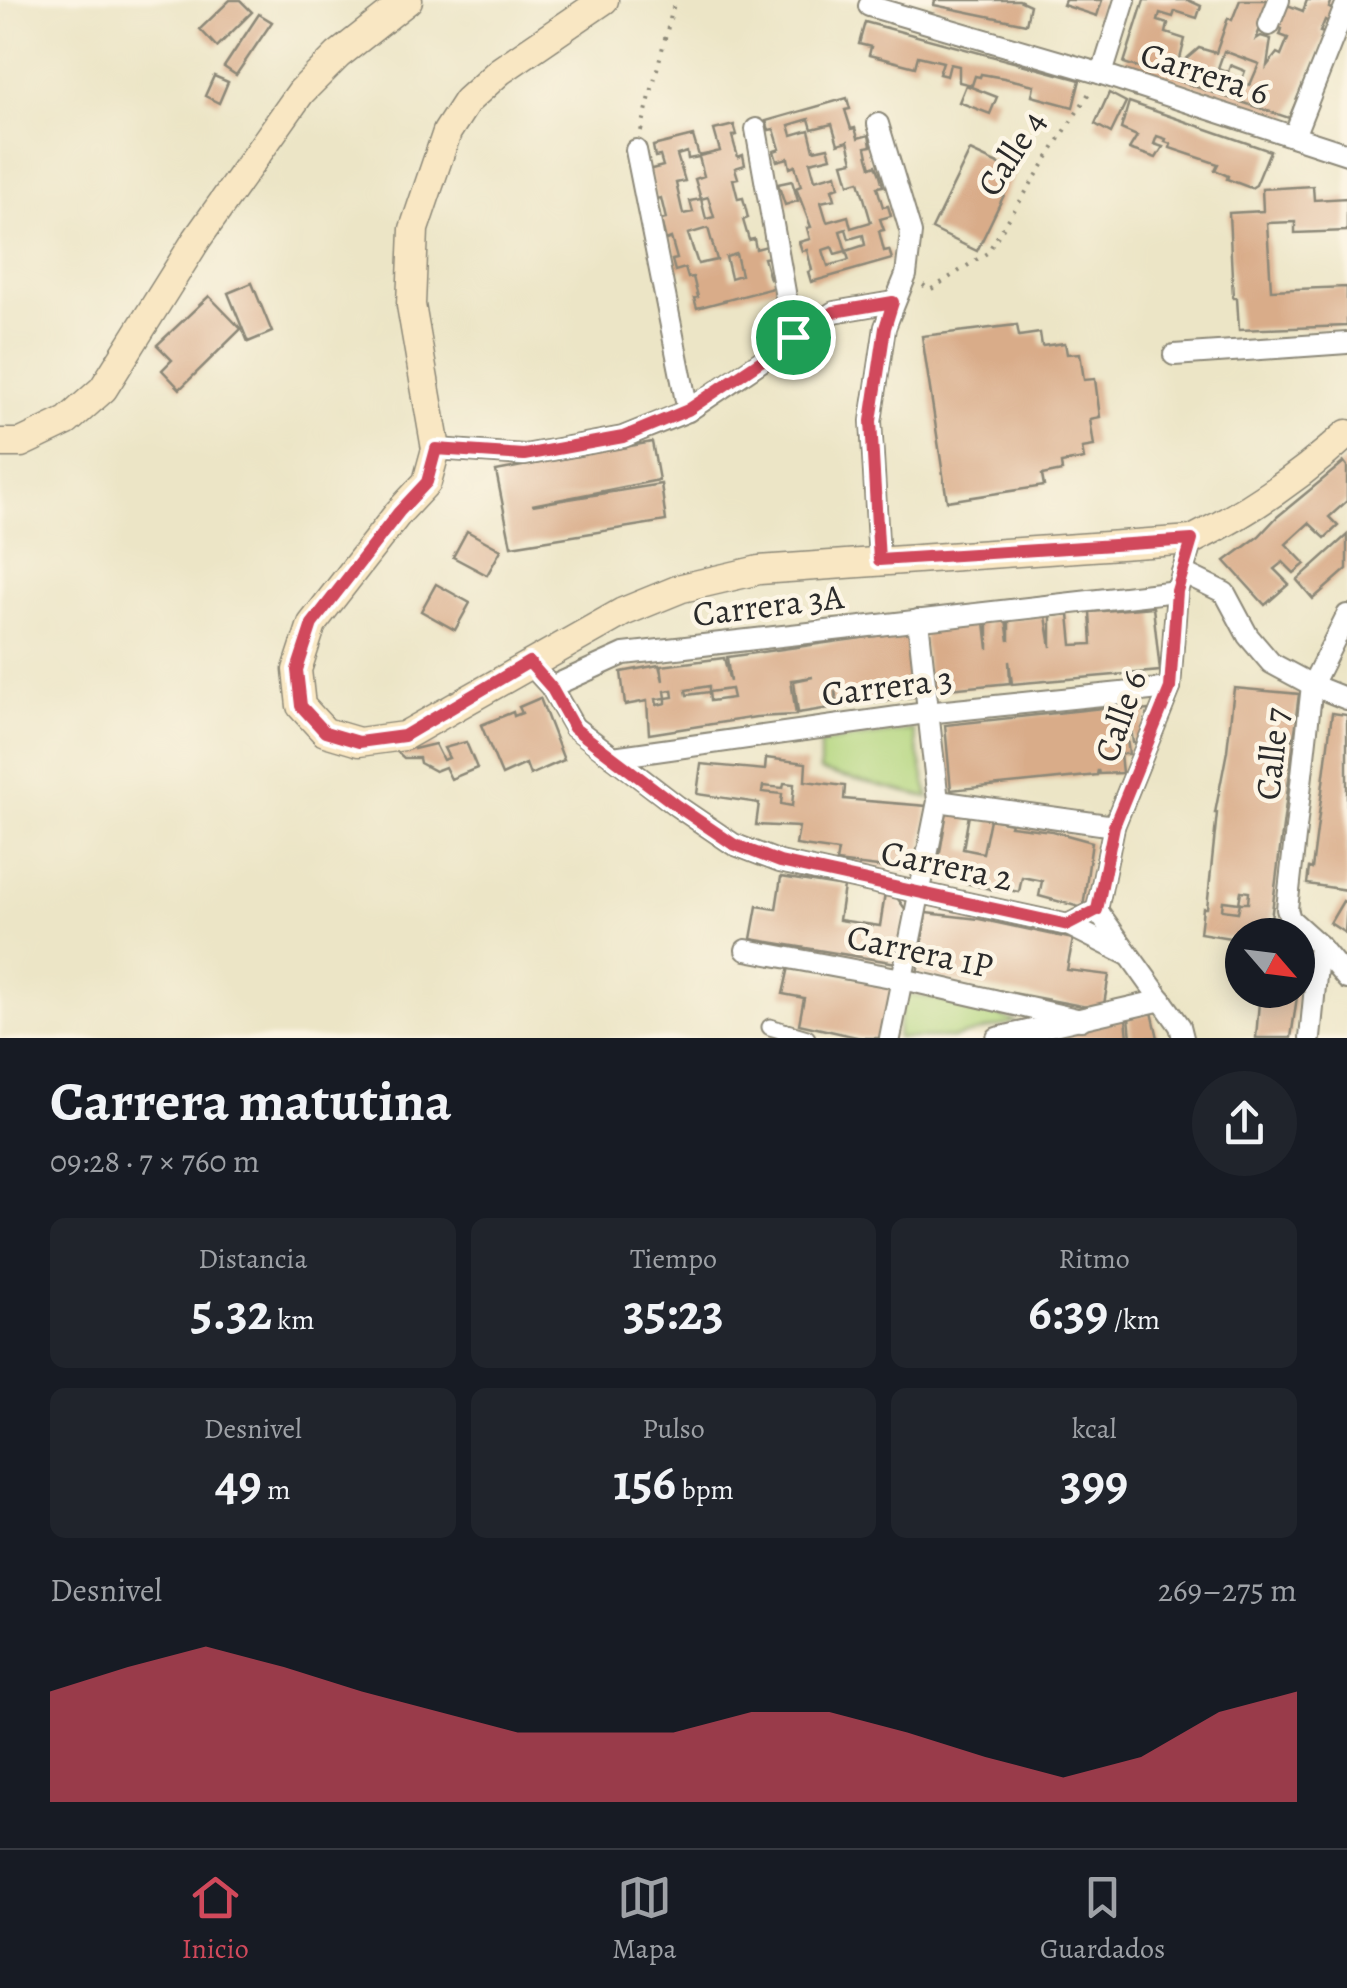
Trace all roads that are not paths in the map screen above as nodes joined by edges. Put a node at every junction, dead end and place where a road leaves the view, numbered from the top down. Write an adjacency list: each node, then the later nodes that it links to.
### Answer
1 (408, 0): 20 (main road)
2 (604, 0): 21 (main road)
3 (1124, 0): 8 (street)
4 (1279, 0): 7 (street)
5 (1347, 2): 11 (street)
6 (869, 6): 8 (street, Carrera 6)
7 (1269, 25)
8 (1102, 74): 11 (street, Carrera 6)
9 (878, 124): 14 (street)
10 (756, 129): 15 (street)
11 (1294, 136): 13 (street, Carrera 6)
12 (636, 150): 18 (street)
13 (1347, 154)
14 (893, 302): 15 (street); 23 (street)
15 (793, 337): 18 (street)
16 (1347, 343): 17 (street)
17 (1174, 354)
18 (688, 410): 21 (street)
19 (1347, 434): 22 (main road)
20 (0, 442)
21 (436, 449): 27 (main road)
22 (1192, 540): 23 (main road); 24 (street, Calle 6)
23 (879, 560): 27 (main road)
24 (1179, 582): 26 (street, Carrera 3A); 28 (street); 30 (street, Calle 6)
25 (1347, 614): 28 (street, Calle 7)
26 (918, 620): 29 (street, Carrera 3A); 32 (street)
27 (529, 662): 29 (street, Carrera 2)
28 (1312, 685): 31 (street); 39 (street, Calle 7)
29 (551, 687): 33 (street, Carrera 2)
30 (1170, 688): 32 (street, Carrera 3); 35 (street, Calle 6)
31 (1347, 699)
32 (926, 713): 33 (street, Carrera 3); 34 (street)
33 (613, 757): 36 (street, Carrera 2)
34 (938, 801): 35 (street); 36 (street)
35 (1114, 826): 37 (street, Calle 6)
36 (917, 892): 38 (street, Carrera 2); 42 (street)
37 (1097, 910): 38 (street); 41 (street)
38 (1068, 925): 41 (street, Carrera 2)
39 (1319, 945): 43 (street); 51 (street)
40 (746, 950): 42 (street, Carrera 1P)
41 (1132, 957): 44 (street)
42 (902, 979): 45 (street, Carrera 1P); 48 (street)
43 (1347, 979)
44 (1162, 1000): 45 (street); 50 (street)
45 (1081, 1020): 49 (street)
46 (770, 1027): 47 (street)
47 (807, 1038)
48 (890, 1038)
49 (997, 1038)
50 (1183, 1038)
51 (1310, 1038)

